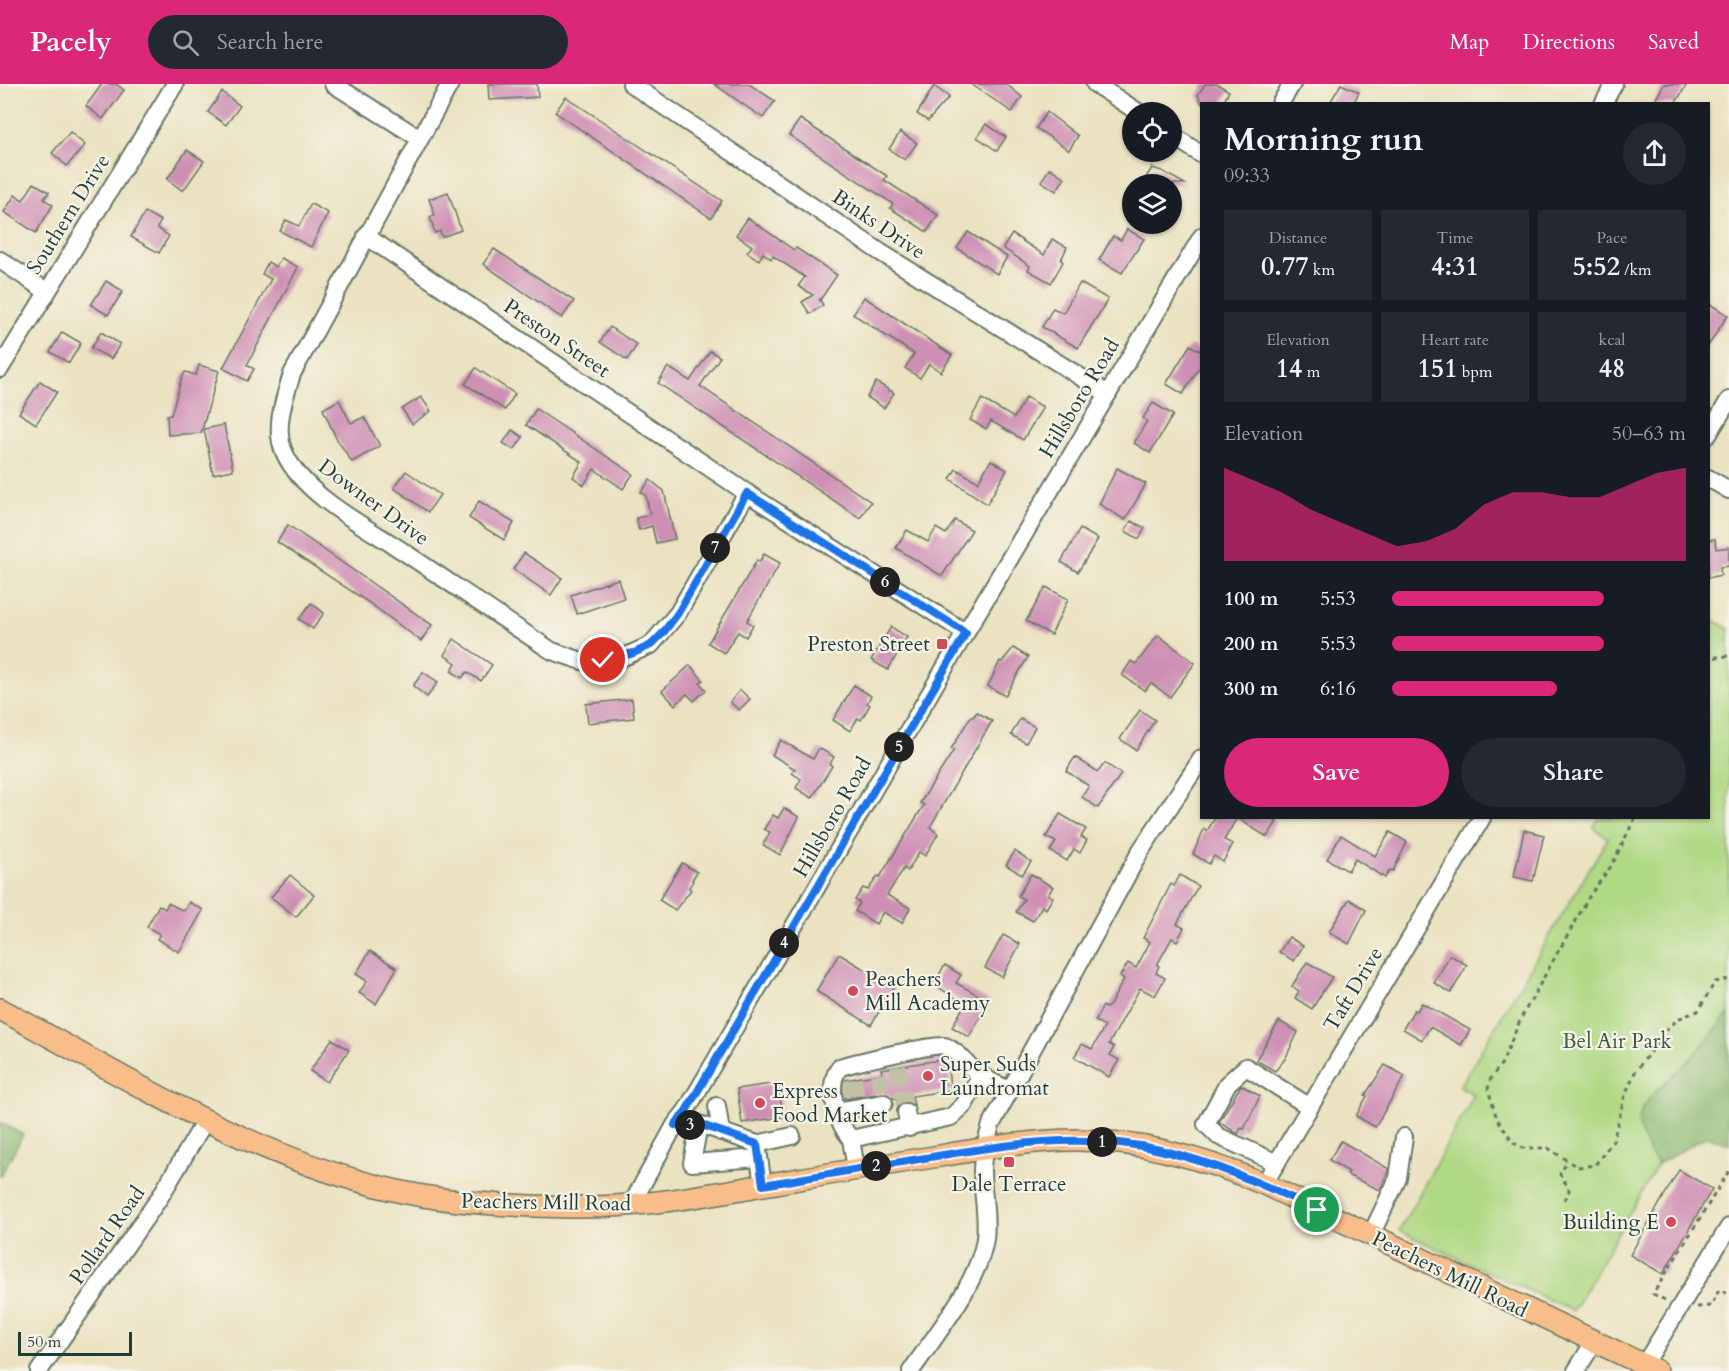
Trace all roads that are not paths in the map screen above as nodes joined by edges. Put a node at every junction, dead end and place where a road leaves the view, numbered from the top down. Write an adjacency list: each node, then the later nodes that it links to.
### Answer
1 (175, 84): 17 (street, Southern Drive)
2 (333, 84): 11 (street)
3 (450, 84): 11 (street, Downer Drive)
4 (631, 84): 19 (street, Binks Drive)
5 (1095, 84): 8 (street)
6 (1292, 84): 9 (street)
7 (1614, 84): 10 (street)
8 (1123, 102)
9 (1281, 102)
10 (1604, 102)
11 (419, 138): 14 (street, Downer Drive)
12 (1182, 142): 13 (street)
13 (1200, 154)
14 (366, 236): 24 (street, Preston Street); 24 (street, Downer Drive)
15 (1200, 239): 19 (street, Hillsboro Road)
16 (0, 260): 17 (street)
17 (46, 291): 18 (street, Southern Drive)
18 (0, 369)
19 (1108, 394): 25 (street, Hillsboro Road)
20 (1729, 400): 21 (street)
21 (1710, 432)
22 (1710, 479): 23 (street)
23 (1729, 490)
24 (747, 493): 25 (street, Preston Street)
25 (966, 633): 36 (street, Hillsboro Road)
26 (1200, 761): 30 (street)
27 (1481, 819): 33 (street, Taft Drive)
28 (0, 1009): 34 (main road, Peachers Mill Road)
29 (981, 1075): 30 (street); 31 (street); 38 (street)
30 (1010, 1091): 42 (street)
31 (861, 1104): 38 (street); 41 (street)
32 (717, 1106): 37 (street)
33 (1310, 1107): 44 (street, Taft Drive); 44 (street)
34 (206, 1121): 48 (main road, Peachers Mill Road); 53 (street, Pollard Road)
35 (699, 1124): 36 (street); 37 (street); 43 (street)
36 (675, 1125): 48 (street, Hillsboro Road)
37 (721, 1132): 43 (street)
38 (881, 1133): 41 (street)
39 (792, 1136): 43 (street)
40 (1404, 1137): 50 (street)
41 (854, 1138): 45 (street)
42 (984, 1148): 45 (main road, Peachers Mill Road); 46 (main road, Peachers Mill Road); 54 (street)
43 (758, 1151): 47 (street)
44 (1277, 1163): 46 (street, Taft Drive)
45 (856, 1169): 47 (main road, Peachers Mill Road)
46 (1264, 1184): 50 (main road, Peachers Mill Road)
47 (763, 1185): 48 (main road, Peachers Mill Road)
48 (631, 1205)
49 (1729, 1227): 52 (street)
50 (1371, 1235): 51 (main road, Peachers Mill Road)
51 (1594, 1342): 52 (main road, Peachers Mill Road); 55 (street)
52 (1650, 1368)
53 (39, 1371)
54 (911, 1371)
55 (1576, 1371)

